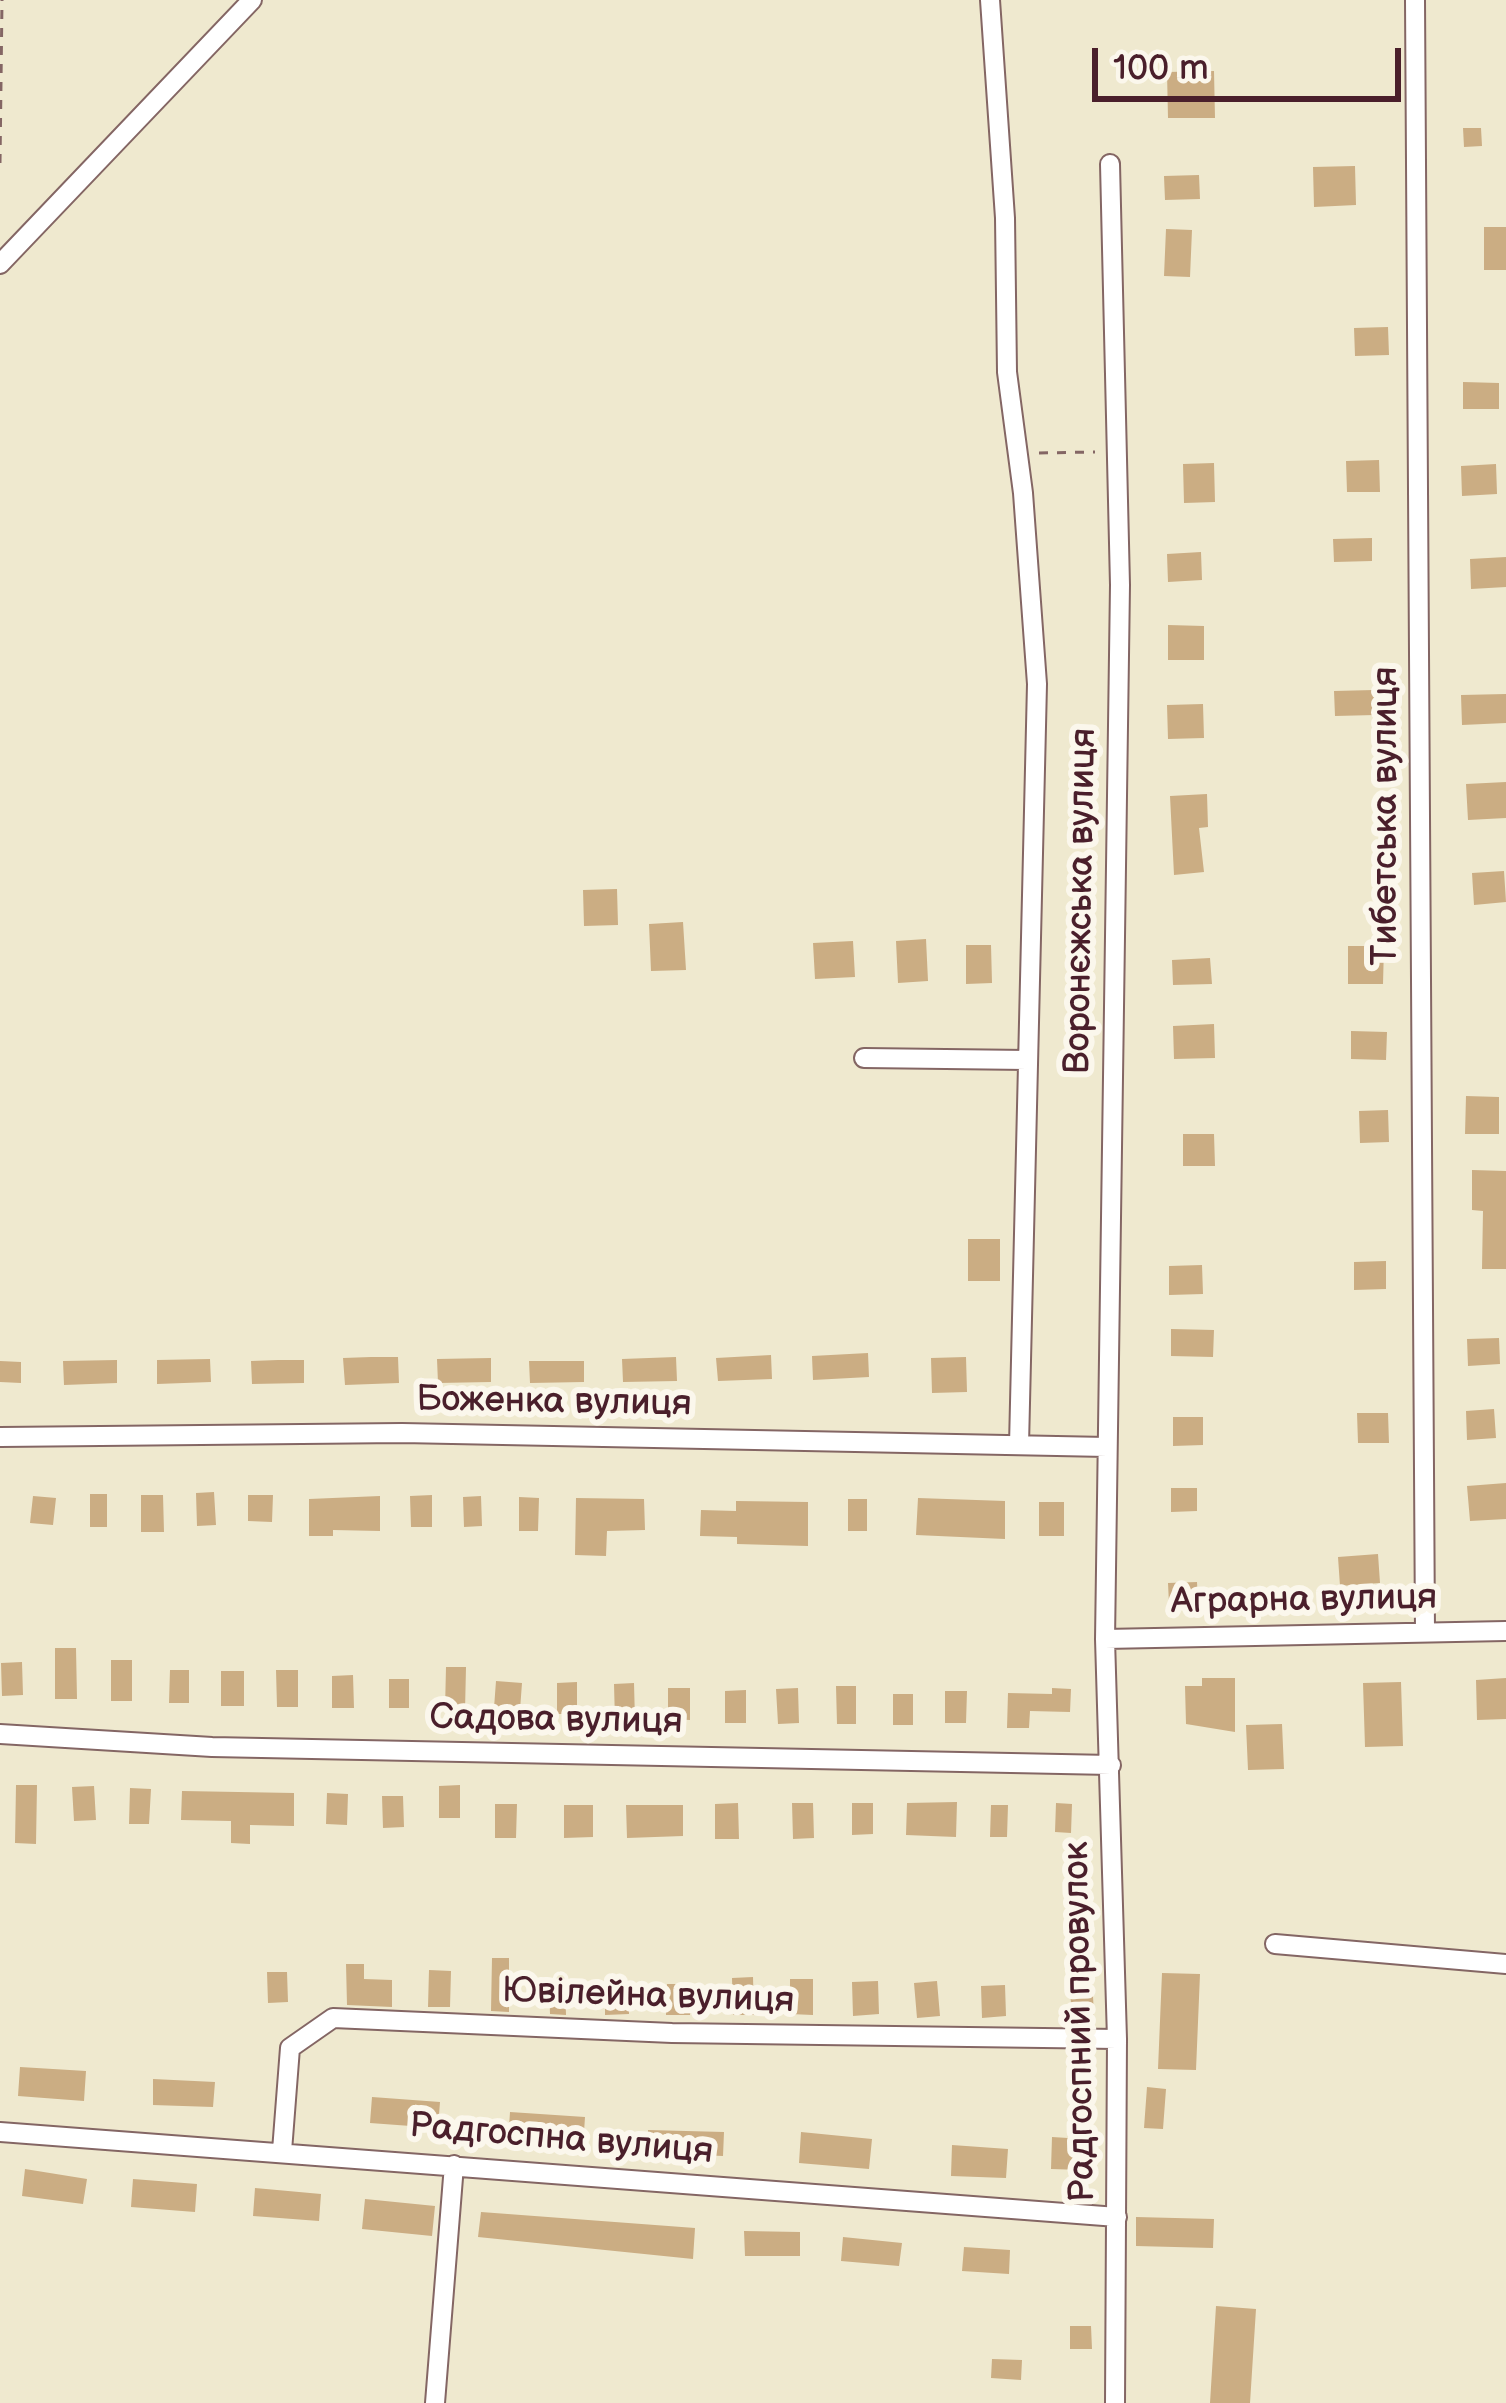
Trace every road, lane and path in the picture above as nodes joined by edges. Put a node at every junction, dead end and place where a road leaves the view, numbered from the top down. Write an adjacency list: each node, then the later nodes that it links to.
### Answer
1 (2, 0): 5 (path)
2 (252, 0): 7 (street)
3 (990, 0): 9 (street)
4 (1415, 0): 15 (street, Тибетська вулиця)
5 (0, 164)
6 (1110, 164): 8 (street, Воронєжська вулиця)
7 (0, 264)
8 (1115, 452): 9 (path); 14 (street, Воронєжська вулиця)
9 (1018, 454): 11 (street)
10 (864, 1058): 11 (street)
11 (1027, 1060): 13 (street)
12 (0, 1437): 13 (street, Боженка вулиця)
13 (1019, 1445): 14 (street, Боженка вулиця)
14 (1107, 1447): 17 (street, Воронєжська вулиця)
15 (1425, 1631): 16 (street, Аграрна вулиця); 17 (street, Аграрна вулиця)
16 (1506, 1631)
17 (1105, 1640): 19 (street, Радгоспний провулок)
18 (0, 1734): 19 (street, Садова вулиця)
19 (1111, 1765): 22 (street, Радгоспний провулок)
20 (1276, 1944): 21 (street)
21 (1506, 1964)
22 (1117, 2039): 24 (street, Ювілейна вулиця); 26 (street, Радгоспний провулок)
23 (0, 2132): 24 (street, Радгоспна вулиця)
24 (282, 2151): 25 (street, Радгоспна вулиця)
25 (454, 2165): 26 (street, Радгоспна вулиця); 27 (street)
26 (1117, 2217): 28 (street, Радгоспний провулок)
27 (435, 2403)
28 (1115, 2403)

